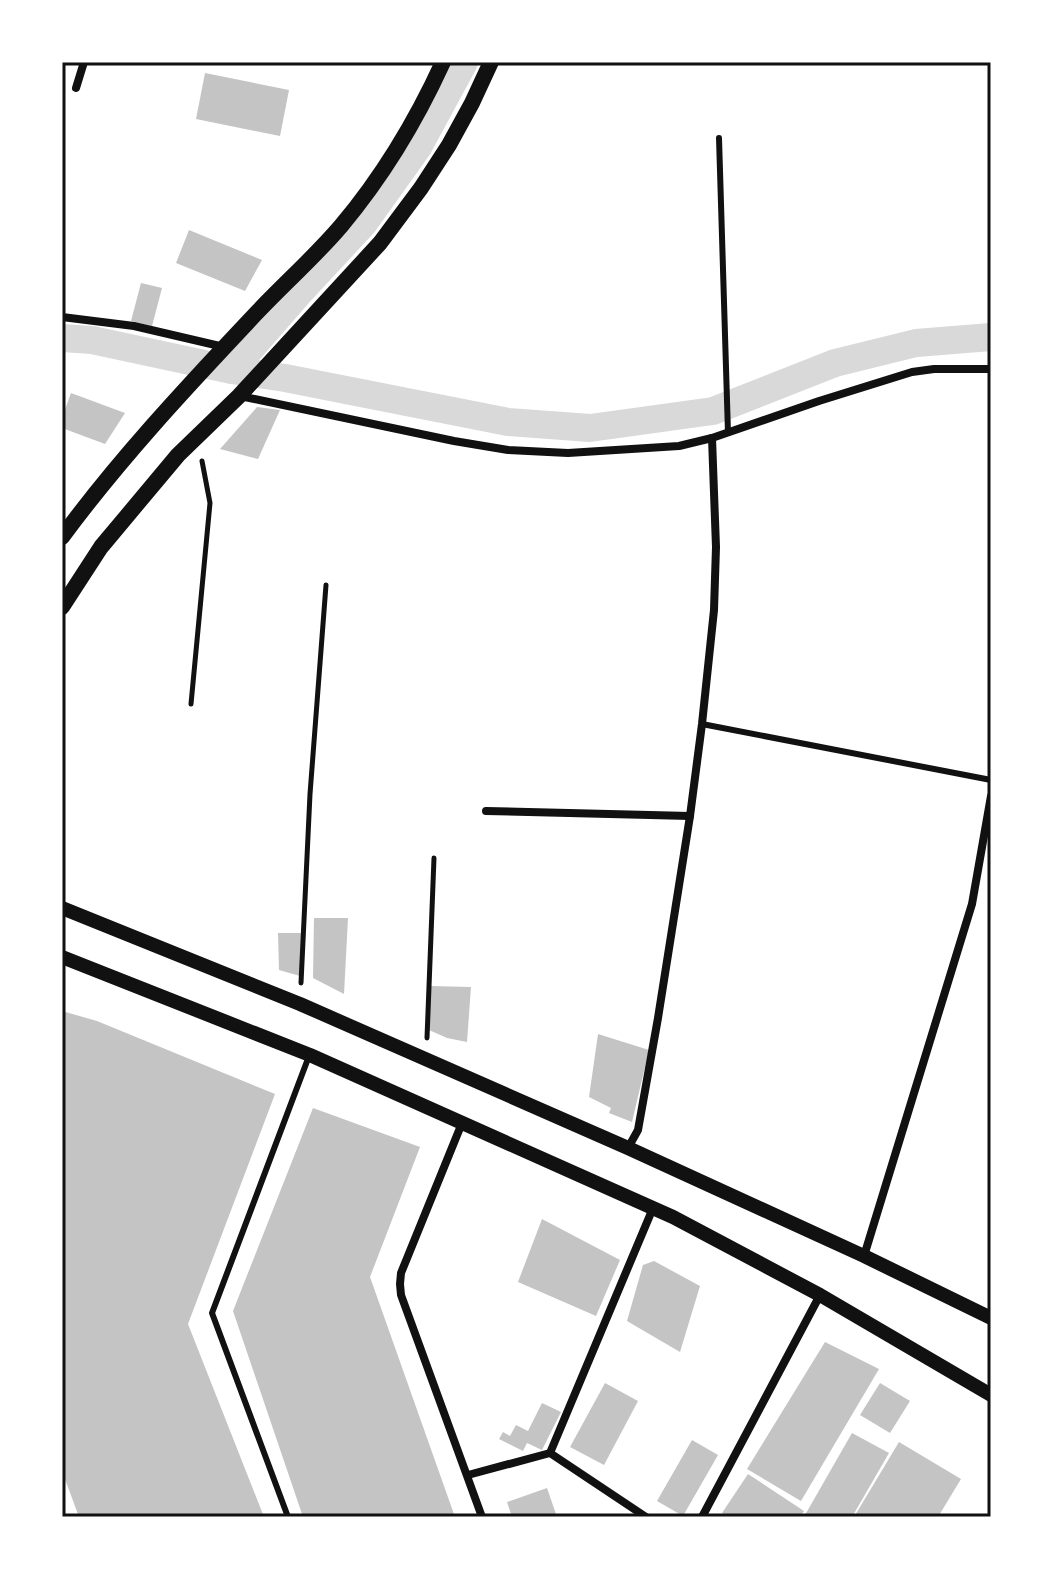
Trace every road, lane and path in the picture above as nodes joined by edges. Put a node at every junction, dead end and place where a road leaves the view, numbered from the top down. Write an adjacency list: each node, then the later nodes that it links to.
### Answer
1 (84, 62): 4 (street)
2 (443, 62): 7 (main road)
3 (491, 62): 9 (main road)
4 (76, 88)
5 (719, 138): 10 (lane)
6 (62, 317): 7 (street)
7 (224, 347): 13 (main road)
8 (991, 369): 10 (street)
9 (239, 396): 11 (main road); 12 (street)
10 (728, 433): 12 (street)
11 (197, 436): 15 (main road); 16 (path)
12 (712, 438): 17 (street)
13 (62, 537)
14 (326, 585): 25 (path)
15 (62, 607)
16 (191, 704)
17 (702, 724): 18 (lane); 21 (street)
18 (991, 780)
19 (991, 796): 31 (street)
20 (486, 811): 21 (street)
21 (690, 816): 29 (street)
22 (434, 858): 27 (path)
23 (62, 908): 25 (street)
24 (62, 957): 26 (street)
25 (300, 1004): 27 (street)
26 (310, 1055): 28 (street); 37 (lane)
27 (426, 1059): 29 (street)
28 (462, 1123): 30 (street); 36 (street)
29 (628, 1148): 31 (street)
30 (653, 1208): 32 (street); 35 (street)
31 (864, 1256): 33 (street)
32 (820, 1295): 34 (street); 40 (street)
33 (991, 1318)
34 (991, 1395)
35 (550, 1453): 36 (street); 39 (street)
36 (468, 1475): 38 (street)
37 (288, 1517)
38 (482, 1517)
39 (646, 1517)
40 (702, 1517)

